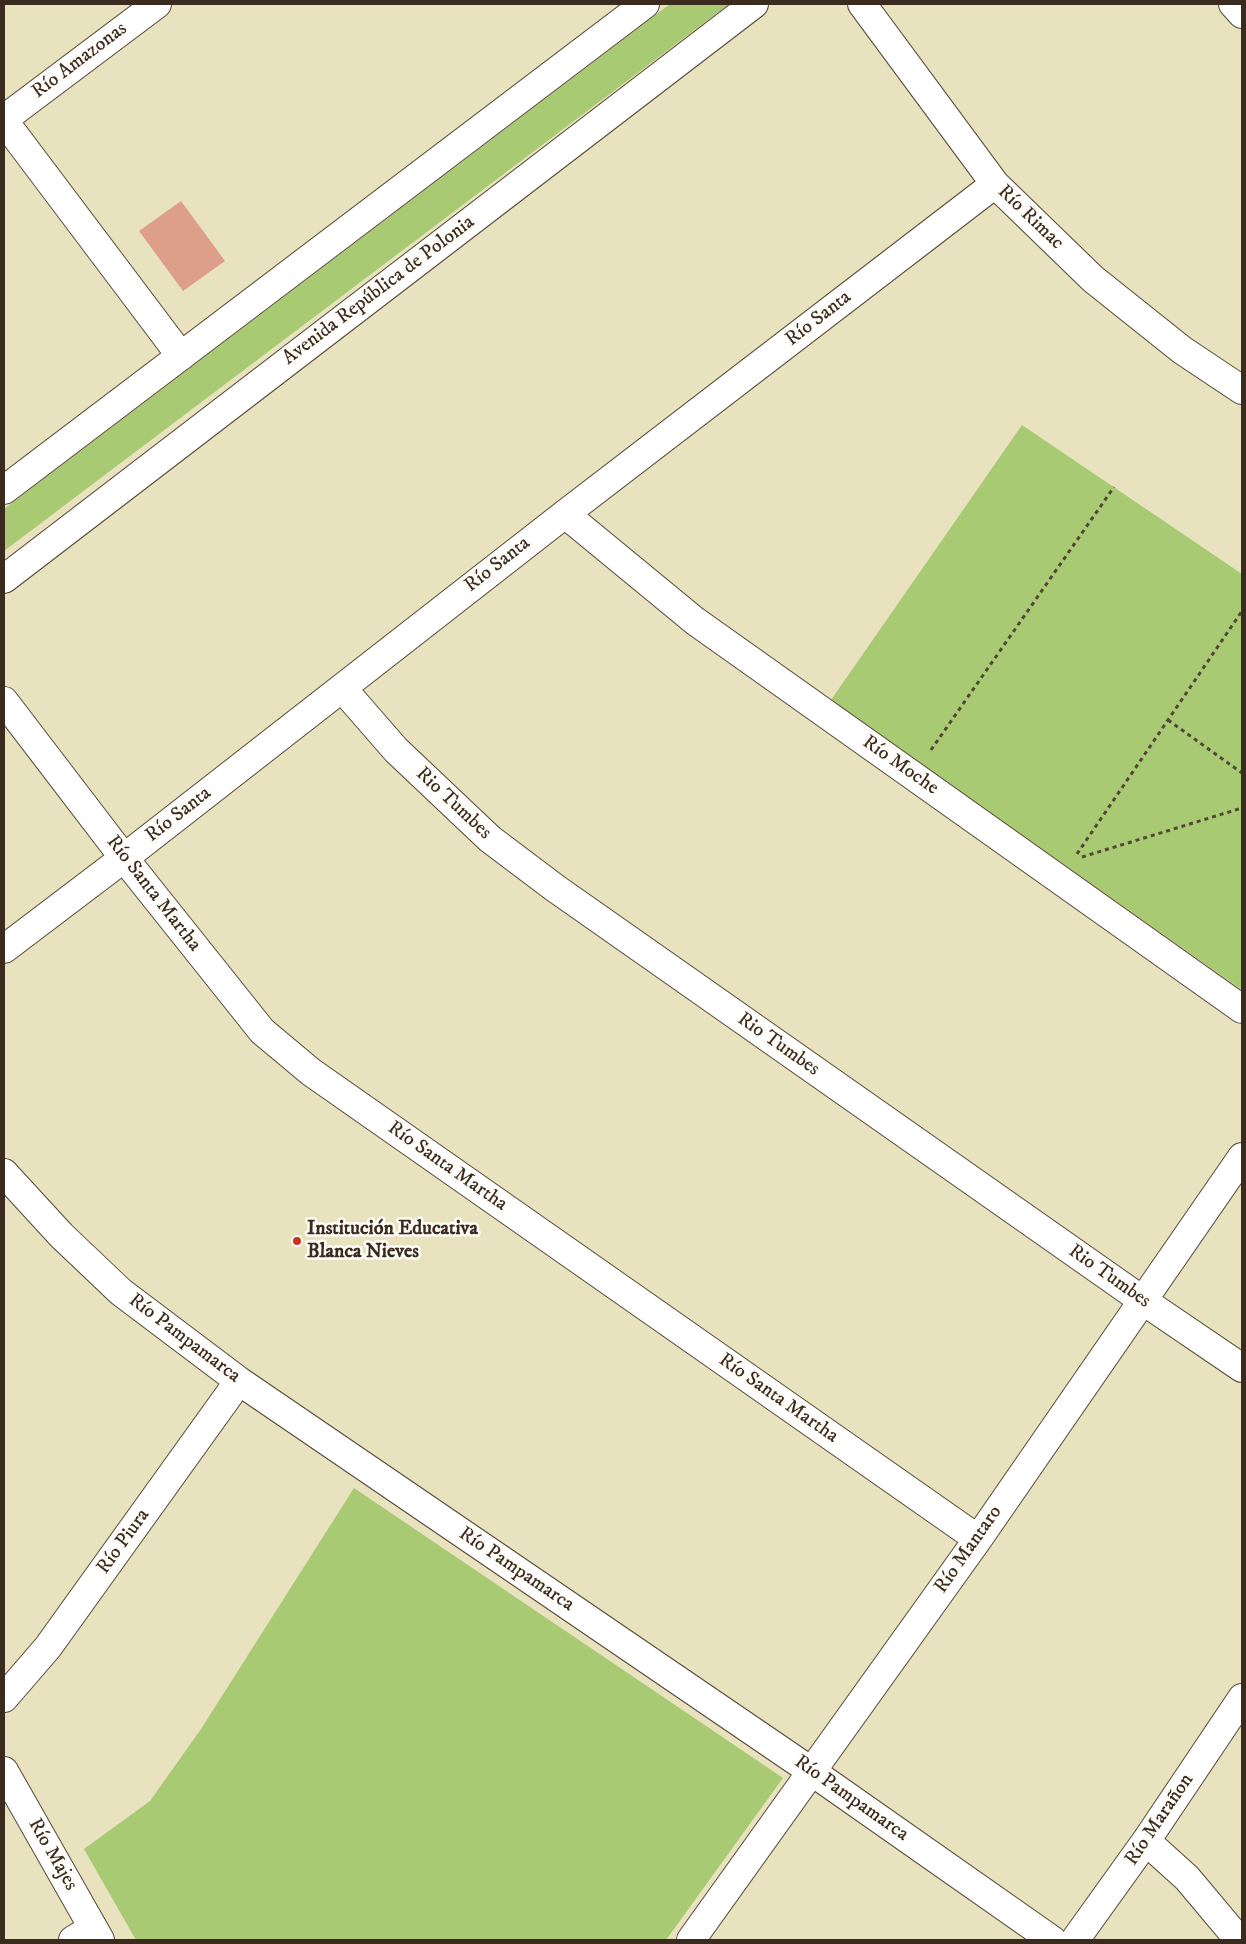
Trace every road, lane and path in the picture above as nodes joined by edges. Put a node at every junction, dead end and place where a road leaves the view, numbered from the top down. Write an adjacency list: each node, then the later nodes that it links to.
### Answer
1 (157, 4): 7 (street, Río Amazonas)
2 (645, 4): 9 (street)
3 (754, 4): 14 (street, Avenida República de Polonia)
4 (862, 4): 8 (street, Río Rimac)
5 (1233, 4): 6 (street)
6 (1242, 14)
7 (4, 120): 9 (street)
8 (995, 184): 10 (street, Río Rimac); 13 (street, Río Santa)
9 (181, 356): 12 (street)
10 (1242, 390)
11 (1114, 487): 19 (path)
12 (4, 490)
13 (565, 514): 16 (street, Río Santa); 24 (street, Río Moche)
14 (4, 579)
15 (1242, 611): 18 (path)
16 (342, 688): 22 (street, Río Santa); 27 (street, Rio Tumbes)
17 (4, 702): 22 (street, Río Santa Martha)
18 (1168, 720): 20 (path); 21 (path)
19 (928, 755)
20 (1242, 773)
21 (1242, 808)
22 (124, 858): 23 (street, Río Santa); 30 (street, Río Santa Martha)
23 (4, 949)
24 (1242, 1009)
25 (1242, 1157): 27 (street, Río Mantaro)
26 (4, 1173): 29 (street, Río Pampamarca)
27 (1142, 1300): 28 (street, Rio Tumbes); 30 (street, Río Mantaro)
28 (1242, 1368)
29 (239, 1381): 31 (street, Río Piura); 34 (street, Río Pampamarca)
30 (978, 1539): 34 (street, Río Mantaro)
31 (4, 1698)
32 (1242, 1698): 35 (street, Río Marañon)
33 (4, 1771): 36 (street, Río Majes)
34 (811, 1771): 37 (street, Río Mantaro); 38 (street, Río Pampamarca)
35 (1146, 1841): 39 (street, Río Marañon); 40 (street)
36 (89, 1936)
37 (691, 1940)
38 (1052, 1940)
39 (1075, 1940)
40 (1239, 1940)

